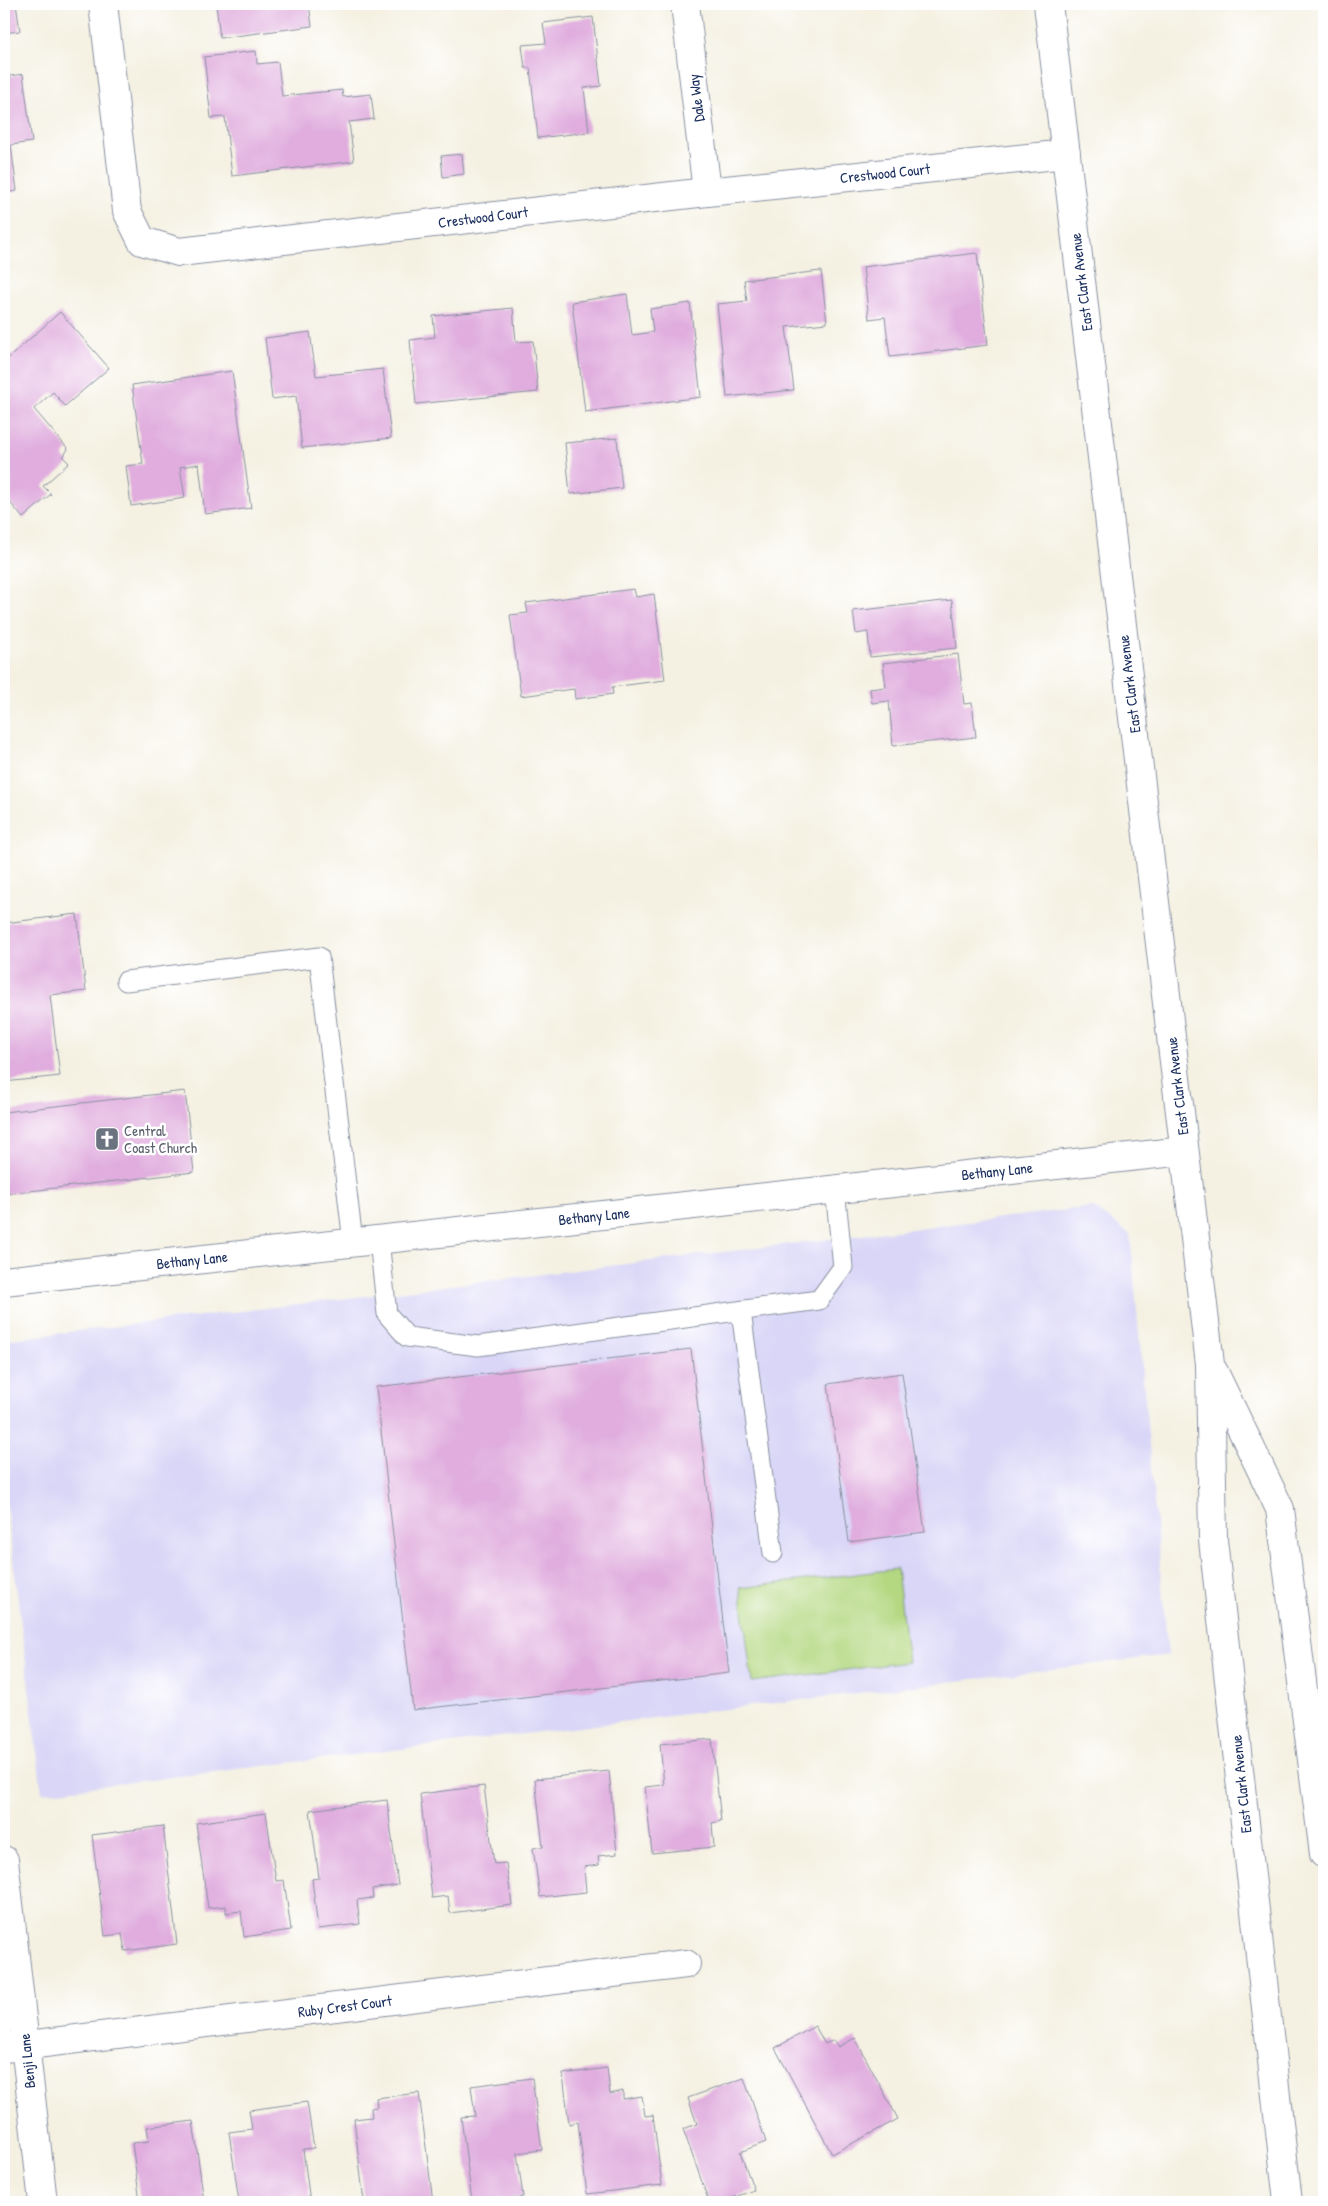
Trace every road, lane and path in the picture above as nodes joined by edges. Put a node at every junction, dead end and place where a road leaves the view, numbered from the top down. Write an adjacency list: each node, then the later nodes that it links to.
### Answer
1 (103, 4): 5 (street, Crestwood Court)
2 (685, 4): 5 (street, Dale Way)
3 (1048, 4): 4 (street, East Clark Avenue)
4 (1066, 154): 5 (street, Crestwood Court); 7 (street, East Clark Avenue)
5 (707, 192)
6 (126, 981): 9 (lane)
7 (1184, 1151): 8 (street, Bethany Lane); 12 (street, East Clark Avenue)
8 (835, 1189): 9 (street, Bethany Lane); 11 (lane)
9 (366, 1241): 10 (street, Bethany Lane); 11 (lane)
10 (4, 1281)
11 (740, 1310): 13 (lane)
12 (1210, 1364): 14 (street, East Clark Avenue); 19 (street, East Clark Avenue)
13 (773, 1553)
14 (1324, 1854)
15 (4, 1860): 17 (street, Benji Lane)
16 (686, 1964): 17 (street, Ruby Crest Court)
17 (15, 2047): 18 (street, Benji Lane)
18 (43, 2202)
19 (1288, 2202)

